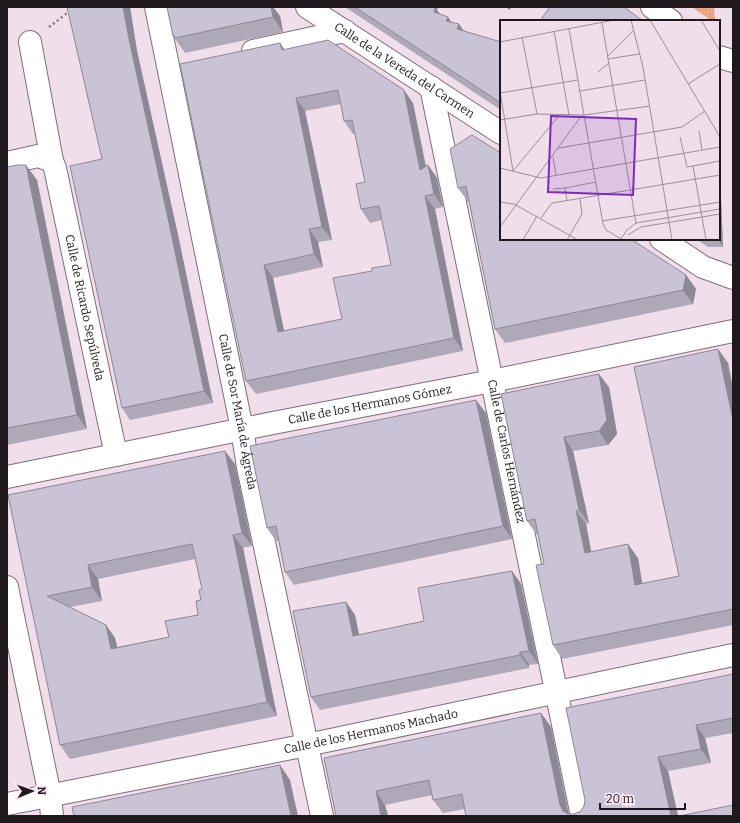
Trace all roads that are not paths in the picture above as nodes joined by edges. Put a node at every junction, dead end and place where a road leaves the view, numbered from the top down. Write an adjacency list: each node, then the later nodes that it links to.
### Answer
1 (156, 7): 18 (street, Calle de Sor María de Ágreda)
2 (308, 7): 5 (street, Calle de la Vereda del Carmen)
3 (652, 7): 4 (street)
4 (670, 20)
5 (346, 31): 7 (street); 10 (street, Calle de la Vereda del Carmen)
6 (30, 42): 12 (street, Calle de Ricardo Sepúlveda)
7 (231, 56)
8 (720, 57): 9 (street)
9 (733, 61)
10 (431, 87): 11 (street, Calle de la Vereda del Carmen); 17 (street, Calle de Carlos Hernández)
11 (500, 132)
12 (52, 161): 13 (street); 19 (street, Calle de Ricardo Sepúlveda)
13 (7, 163)
14 (662, 240): 15 (street)
15 (733, 278)
16 (733, 331): 17 (street, Calle de los Hermanos Gómez)
17 (492, 381): 18 (street, Calle de los Hermanos Gómez); 23 (street, Calle de Carlos Hernández)
18 (242, 429): 19 (street, Calle de los Hermanos Gómez); 24 (street, Calle de Sor María de Ágreda)
19 (116, 455): 20 (street, Calle de los Hermanos Gómez)
20 (7, 477)
21 (7, 586): 26 (street)
22 (733, 655): 23 (street, Calle de los Hermanos Machado)
23 (556, 692): 24 (street, Calle de los Hermanos Machado); 28 (street, Calle de Carlos Hernández)
24 (307, 745): 26 (street, Calle de los Hermanos Machado); 27 (street, Calle de Sor María de Ágreda)
25 (7, 804): 26 (street, Calle de los Hermanos Machado)
26 (51, 806)
27 (322, 816)
28 (582, 816)

